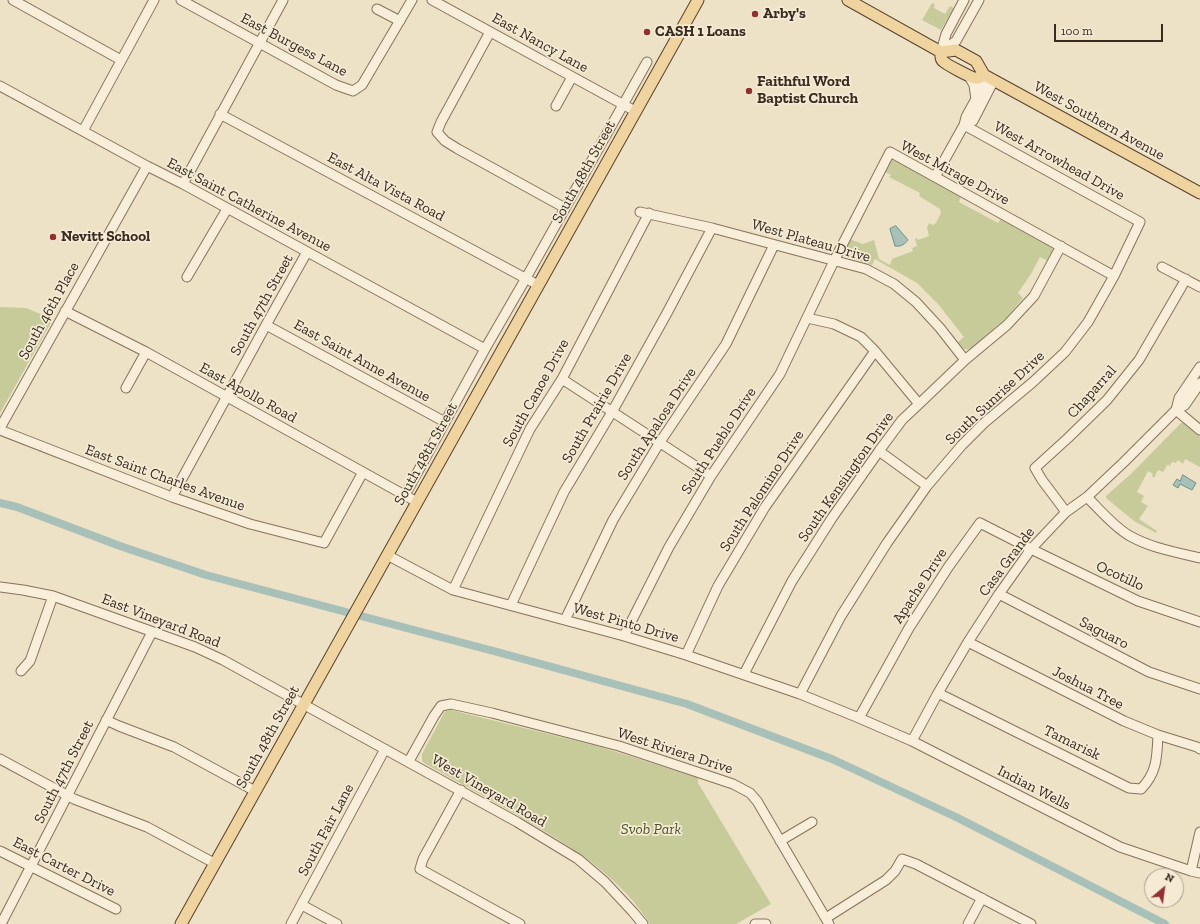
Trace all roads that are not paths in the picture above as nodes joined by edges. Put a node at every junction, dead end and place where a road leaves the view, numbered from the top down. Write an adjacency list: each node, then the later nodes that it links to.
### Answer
1 (13, 0): 16 (street)
2 (154, 0): 16 (street)
3 (181, 0): 14 (street, East Burgess Lane)
4 (283, 0): 14 (street)
5 (412, 0): 12 (street)
6 (432, 0): 13 (street, East Nancy Lane)
7 (698, 0): 26 (main road, South 48th Street)
8 (848, 0): 15 (main road, West Southern Avenue)
9 (964, 0): 15 (street)
10 (979, 0): 15 (street)
11 (377, 9): 12 (street)
12 (400, 21): 14 (street, East Burgess Lane)
13 (490, 32): 20 (street, East Nancy Lane); 34 (street)
14 (260, 43): 27 (street)
15 (941, 52): 18 (main road, West Southern Avenue); 19 (main road, West Southern Avenue)
16 (121, 60): 29 (street)
17 (647, 62): 24 (street, South 48th Street)
18 (968, 75): 19 (main road, West Southern Avenue); 23 (street)
19 (984, 75): 21 (main road, West Southern Avenue); 23 (street)
20 (572, 77): 24 (street, East Nancy Lane); 25 (street)
21 (994, 80): 28 (street); 33 (main road, West Southern Avenue)
22 (0, 86): 29 (street, East Saint Catherine Avenue)
23 (976, 100): 28 (street)
24 (623, 105): 26 (street, East Nancy Lane); 34 (street, South 48th Street)
25 (556, 106)
26 (635, 111): 48 (main road, South 48th Street)
27 (220, 114): 32 (street); 46 (street, East Alta Vista Road)
28 (964, 125): 31 (street); 37 (street, West Arrowhead Drive)
29 (83, 130): 30 (street, East Saint Catherine Avenue)
30 (146, 166): 32 (street, East Saint Catherine Avenue); 50 (street, South 46th Place)
31 (935, 177): 40 (street, West Mirage Drive); 42 (street, West Mirage Drive)
32 (183, 184): 35 (street, East Saint Catherine Avenue)
33 (1200, 193)
34 (565, 208): 46 (street, South 48th Street)
35 (227, 209): 41 (street, East Saint Catherine Avenue); 45 (street)
36 (644, 212): 38 (street, West Plateau Drive); 58 (street, South Canoe Drive)
37 (1140, 222): 44 (street, South Sunrise Drive)
38 (712, 228): 39 (street, West Plateau Drive); 64 (street, South Prairie Drive)
39 (774, 245): 42 (street, West Plateau Drive); 68 (street, South Apalosa Drive)
40 (1060, 246): 44 (street, West Mirage Drive); 56 (street, South Kensington Drive)
41 (307, 252): 52 (street, South 47th Street); 53 (street, East Saint Catherine Avenue)
42 (834, 261): 51 (street, South Pueblo Drive); 56 (street, West Plateau Drive)
43 (1162, 267): 47 (street)
44 (1114, 276): 72 (street, South Sunrise Drive)
45 (187, 277)
46 (526, 278): 48 (street, East Alta Vista Road); 53 (street, South 48th Street)
47 (1186, 279): 49 (street); 77 (street, Chaparral)
48 (538, 285): 76 (main road, South 48th Street)
49 (1200, 287)
50 (65, 311): 55 (street, East Apollo Road); 66 (street, South 46th Place)
51 (807, 318): 54 (street); 71 (street, South Pueblo Drive)
52 (266, 325): 61 (street, South 47th Street); 65 (street, East Saint Anne Avenue)
53 (485, 349): 65 (street, South 48th Street)
54 (875, 351): 62 (street); 91 (street, South Palomino Drive)
55 (146, 352): 60 (street); 61 (street, East Apollo Road)
56 (965, 360): 62 (street, South Kensington Drive)
57 (1200, 367): 63 (street, Casa Grande)
58 (562, 379): 64 (street); 82 (street, South Canoe Drive)
59 (1200, 383): 63 (street, Casa Grande)
60 (126, 388)
61 (226, 397): 70 (street, East Apollo Road); 74 (street, South 47th Street)
62 (918, 404): 69 (street, South Kensington Drive)
63 (1176, 410): 67 (street); 75 (street, Casa Grande)
64 (612, 412): 68 (street); 85 (street, South Prairie Drive)
65 (445, 422): 73 (street, South 48th Street)
66 (0, 429): 74 (street, East Saint Charles Avenue)
67 (1200, 430)
68 (660, 442): 71 (street); 86 (street, South Apalosa Drive)
69 (878, 451): 72 (street); 93 (street, South Kensington Drive)
70 (363, 472): 73 (street, East Apollo Road); 74 (street, East Saint Charles Avenue)
71 (711, 476): 89 (street, South Pueblo Drive)
72 (927, 486): 96 (street, South Sunrise Drive)
73 (405, 495): 76 (street, East Apollo Road)
74 (172, 497)
75 (1086, 497): 77 (street, Casa Grande); 80 (street)
76 (417, 502): 79 (main road, South 48th Street)
77 (1066, 512): 78 (street, Casa Grande)
78 (1031, 549): 83 (street, Casa Grande); 87 (street, Ocotillo); 98 (street, Apache Drive)
79 (387, 555): 82 (street, West Pinto Drive); 97 (main road, South 48th Street)
80 (1200, 558)
81 (0, 587): 84 (street, East Vineyard Road)
82 (453, 590): 85 (street, West Pinto Drive)
83 (999, 594): 90 (street, Casa Grande); 94 (street, Saguaro)
84 (53, 596): 88 (street, East Vineyard Road); 92 (street)
85 (511, 605): 86 (street, West Pinto Drive)
86 (565, 620): 89 (street, West Pinto Drive)
87 (1200, 622)
88 (152, 632): 97 (street, East Vineyard Road); 99 (street, South 47th Street)
89 (624, 636): 91 (street, West Pinto Drive)
90 (968, 642): 95 (street, Casa Grande); 100 (street, Joshua Tree)
91 (686, 655): 93 (street, West Pinto Drive)
92 (21, 671)
93 (744, 674): 96 (street, West Pinto Drive)
94 (1200, 689)
95 (938, 692): 100 (street, Tamarisk); 101 (street, Casa Grande)
96 (800, 694): 98 (street, West Pinto Drive)
97 (304, 704): 102 (street, West Vineyard Road); 107 (main road, South 48th Street)
98 (859, 718): 101 (street, Indian Wells)
99 (106, 720): 107 (street); 108 (street, South 47th Street)
100 (1158, 735): 103 (street, Joshua Tree)
101 (912, 741): 115 (street, Indian Wells)
102 (385, 749): 105 (street, West Vineyard Road); 117 (street, South Fair Lane)
103 (1200, 750)
104 (0, 759): 108 (street)
105 (409, 761): 106 (street, West Vineyard Road); 111 (street, West Riviera Drive)
106 (461, 790): 124 (street); 125 (street, West Vineyard Road)
107 (255, 791): 113 (main road, South 48th Street)
108 (67, 795): 113 (street); 114 (street, South 47th Street)
109 (812, 822): 111 (street)
110 (1200, 832): 115 (street)
111 (780, 841): 119 (street, West Riviera Drive)
112 (0, 851): 114 (street, East Carter Drive)
113 (214, 863): 121 (main road, South 48th Street)
114 (31, 866): 118 (street, East Carter Drive); 120 (street, South 47th Street)
115 (1195, 872)
116 (982, 898): 119 (street); 128 (street); 129 (street)
117 (302, 905): 122 (street, South Fair Lane); 123 (street)
118 (116, 909)
119 (827, 921)
120 (1, 924)
121 (181, 924)
122 (291, 924)
123 (337, 924)
124 (520, 924)
125 (643, 924)
126 (755, 924): 127 (street)
127 (766, 924)
128 (968, 924)
129 (1031, 924)

